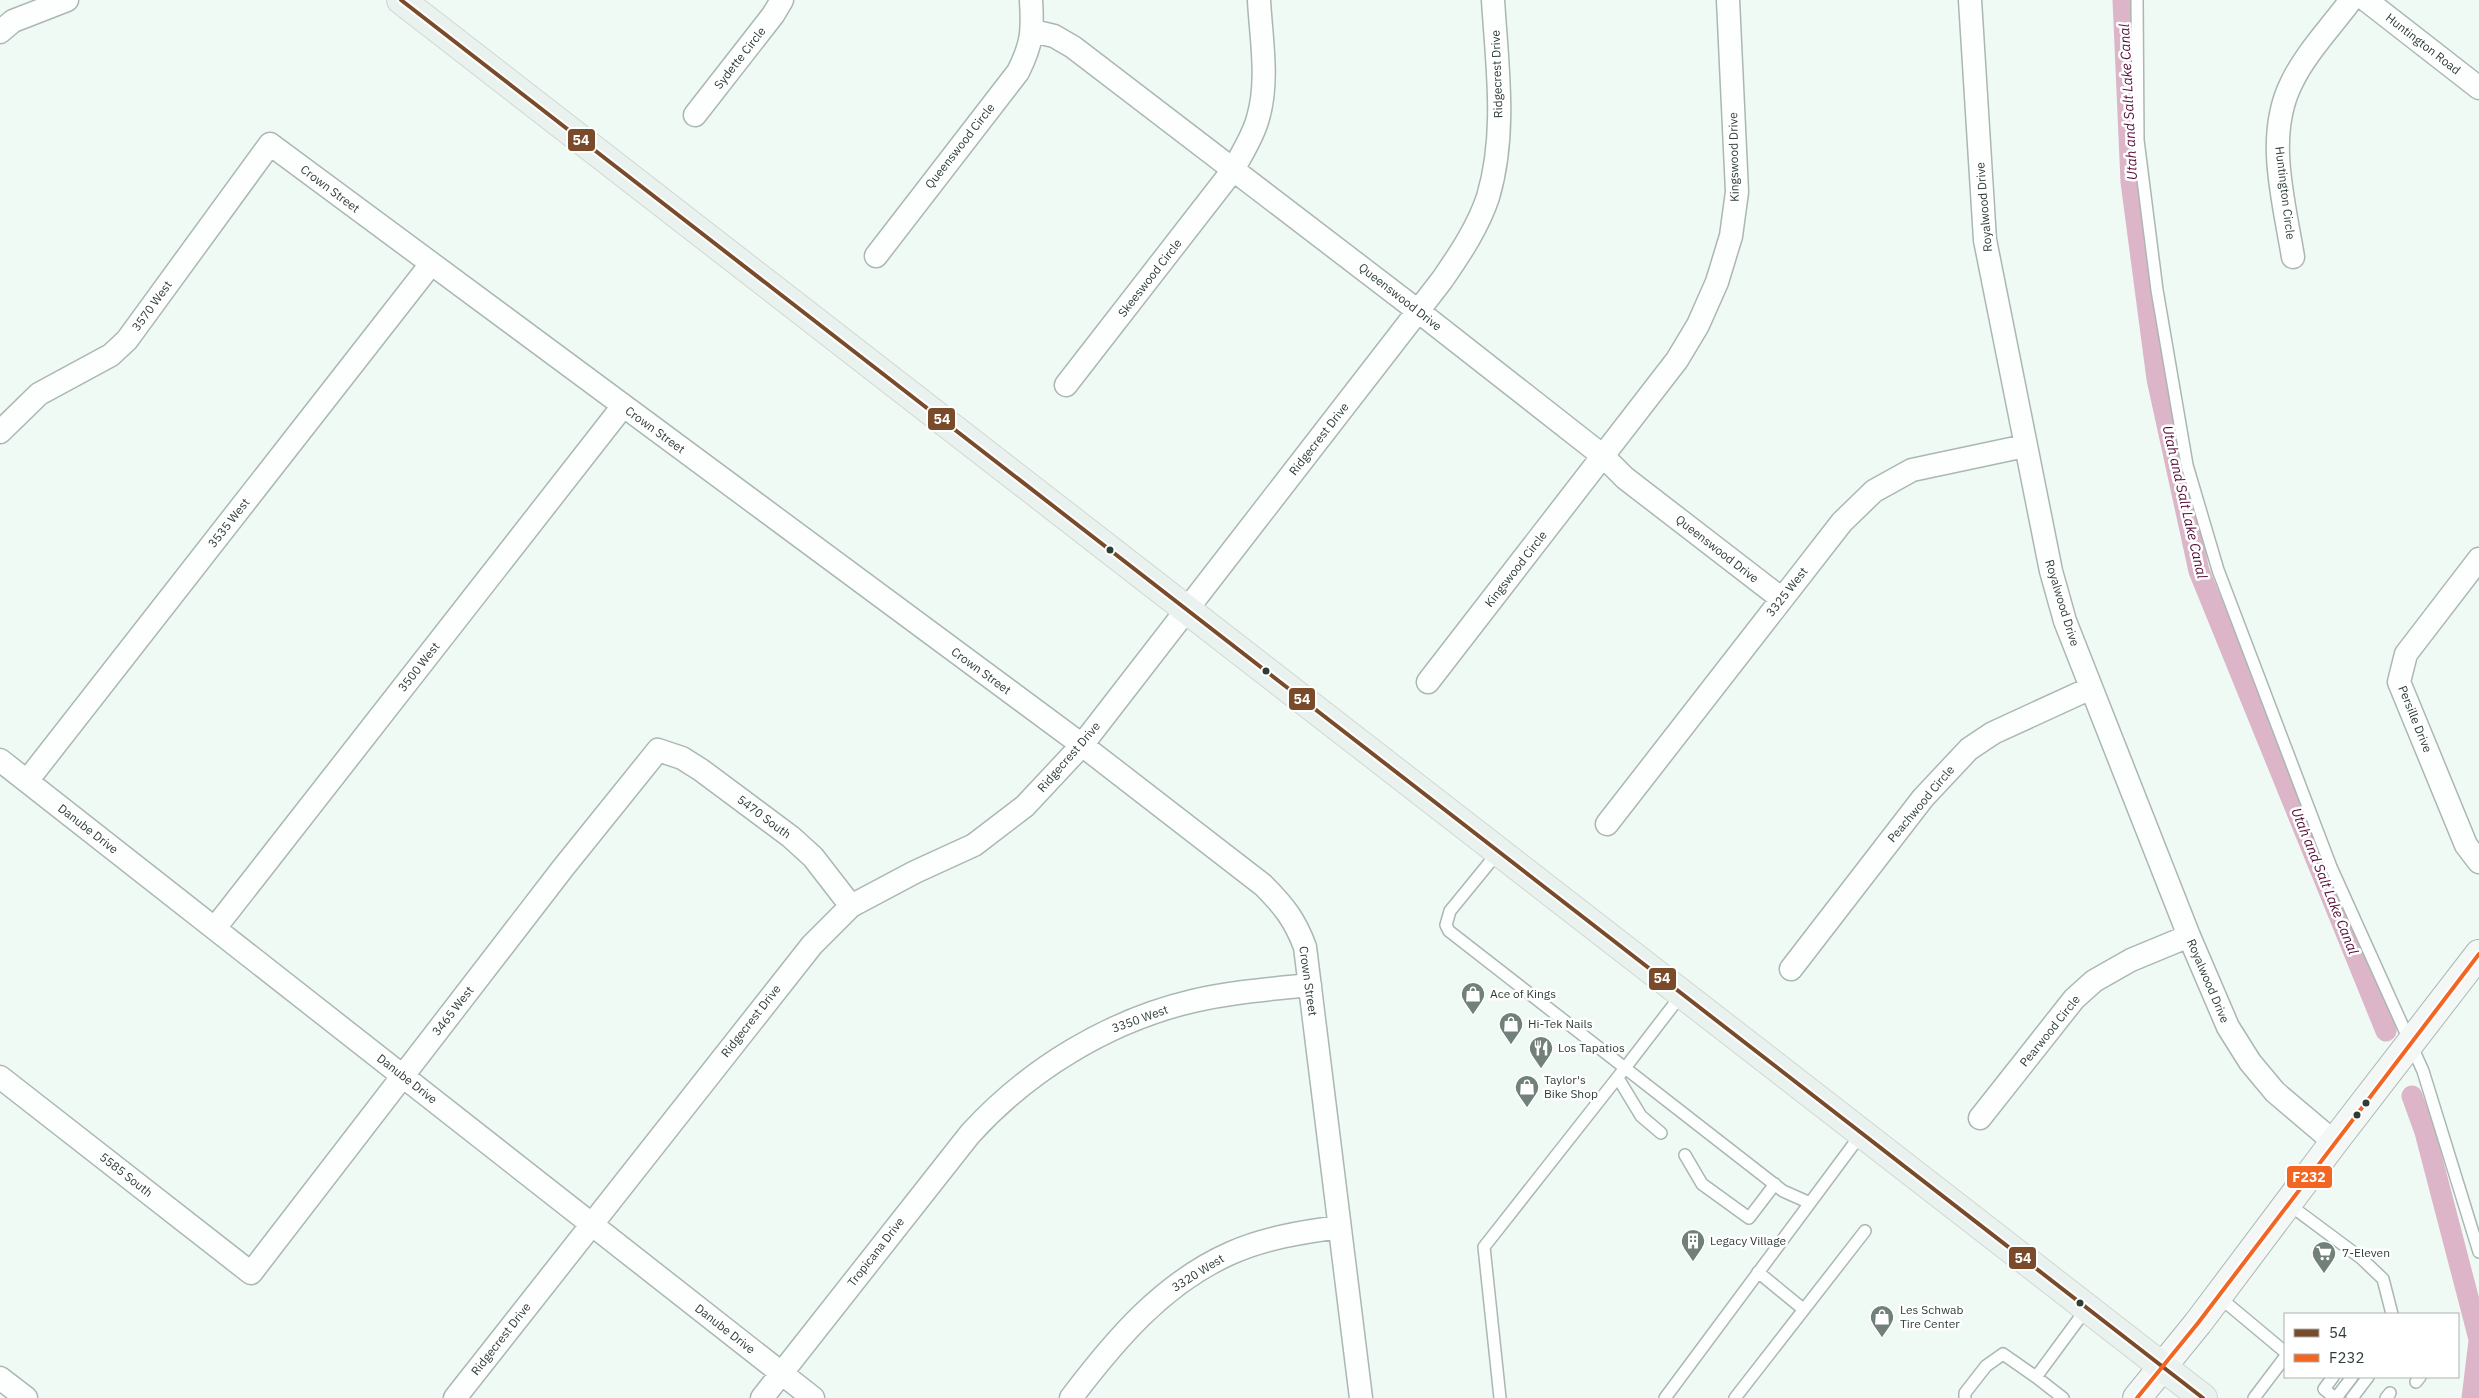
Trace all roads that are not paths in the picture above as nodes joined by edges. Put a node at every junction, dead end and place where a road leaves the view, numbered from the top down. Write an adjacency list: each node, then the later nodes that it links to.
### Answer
1 (67, 0): 13 (street)
2 (401, 0): 29 (main road)
3 (782, 0): 15 (street, Sydette Circle)
4 (1032, 0): 12 (street)
5 (1259, 0): 17 (street, Skeeswood Circle)
6 (1493, 0): 21 (street, Ridgecrest Drive)
7 (1728, 0): 26 (street, Kingswood Drive)
8 (1970, 0): 25 (street, Royalwood Drive)
9 (2137, 0): 46 (lane)
10 (2351, 0): 19 (street, Huntington Circle)
11 (2366, 0): 14 (street, Huntington Road)
12 (1033, 31): 17 (street, Queenswood Drive); 18 (street, Queenswood Circle)
13 (0, 32)
14 (2479, 88)
15 (695, 115)
16 (270, 144): 20 (street, Crown Street); 24 (street, 3570 West)
17 (1233, 170): 21 (street, Queenswood Drive); 22 (street, Skeeswood Circle)
18 (876, 256)
19 (2293, 257)
20 (431, 264): 23 (street, Crown Street); 35 (street, 3535 West)
21 (1418, 311): 26 (street, Queenswood Drive); 29 (street, Ridgecrest Drive)
22 (1066, 386)
23 (622, 406): 32 (street, Crown Street); 40 (street, 3500 West)
24 (0, 432)
25 (2025, 446): 28 (street, 3325 West); 31 (street, Royalwood Drive)
26 (1603, 456): 28 (street, Queenswood Drive); 30 (street, Kingswood Circle)
27 (2479, 559): 38 (street, Persille Drive)
28 (1782, 599): 36 (street, 3325 West)
29 (1187, 609): 32 (street, Ridgecrest Drive); 37 (main road)
30 (1428, 682)
31 (2091, 688): 41 (street, Royalwood Drive); 43 (street, Peachwood Circle)
32 (1082, 745): 39 (street, Ridgecrest Drive); 44 (street, Crown Street)
33 (658, 750): 39 (street, 5470 South); 48 (street, 3465 West)
34 (0, 760): 35 (street, Danube Drive)
35 (28, 781): 40 (street, Danube Drive)
36 (1607, 824)
37 (1499, 852): 45 (main road); 47 (lane)
38 (2479, 862)
39 (851, 906): 59 (street, Ridgecrest Drive)
40 (214, 928): 48 (street, Danube Drive)
41 (2189, 936): 51 (street, Pearwood Circle); 54 (street, Royalwood Drive)
42 (2479, 954): 46 (street)
43 (1791, 969)
44 (1310, 985): 50 (street, 3350 West); 60 (street, Crown Street)
45 (1682, 994): 47 (lane); 53 (main road)
46 (2410, 1043): 54 (street); 62 (lane)
47 (1622, 1073): 52 (lane); 56 (lane); 85 (lane)
48 (403, 1076): 59 (street, Danube Drive); 63 (street, 3465 West)
49 (0, 1077): 63 (street, 5585 South)
50 (992, 1108): 72 (street, Tropicana Drive)
51 (1980, 1118)
52 (1661, 1133)
53 (1862, 1133): 57 (lane); 66 (main road)
54 (2334, 1142): 58 (street)
55 (1685, 1155): 56 (lane)
56 (1774, 1184): 57 (lane)
57 (1810, 1203): 64 (lane)
58 (2287, 1203): 65 (street); 68 (lane)
59 (591, 1223): 72 (street, Danube Drive); 80 (street, Ridgecrest Drive)
60 (1339, 1227): 83 (street, 3320 West); 84 (street, Crown Street)
61 (1865, 1231): 67 (lane)
62 (2479, 1252)
63 (251, 1272)
64 (1758, 1272): 67 (lane); 86 (lane)
65 (2218, 1296): 69 (lane); 71 (street)
66 (2087, 1308): 71 (main road); 73 (lane)
67 (1803, 1309): 87 (lane)
68 (2390, 1313)
69 (2284, 1351)
70 (2284, 1358): 91 (lane)
71 (2162, 1367): 89 (street); 90 (main road)
72 (781, 1374): 81 (street, Tropicana Drive); 82 (street, Danube Drive)
73 (2036, 1377): 78 (lane); 88 (lane)
74 (0, 1378): 79 (street)
75 (2332, 1378): 92 (lane)
76 (2351, 1378): 92 (lane)
77 (2367, 1378): 93 (lane)
78 (1962, 1396)
79 (26, 1398)
80 (455, 1398)
81 (762, 1398)
82 (813, 1398)
83 (1071, 1398)
84 (1361, 1398)
85 (1500, 1398)
86 (1665, 1398)
87 (1735, 1398)
88 (2063, 1398)
89 (2137, 1398)
90 (2203, 1398)
91 (2254, 1398)
92 (2336, 1398)
93 (2352, 1398)

